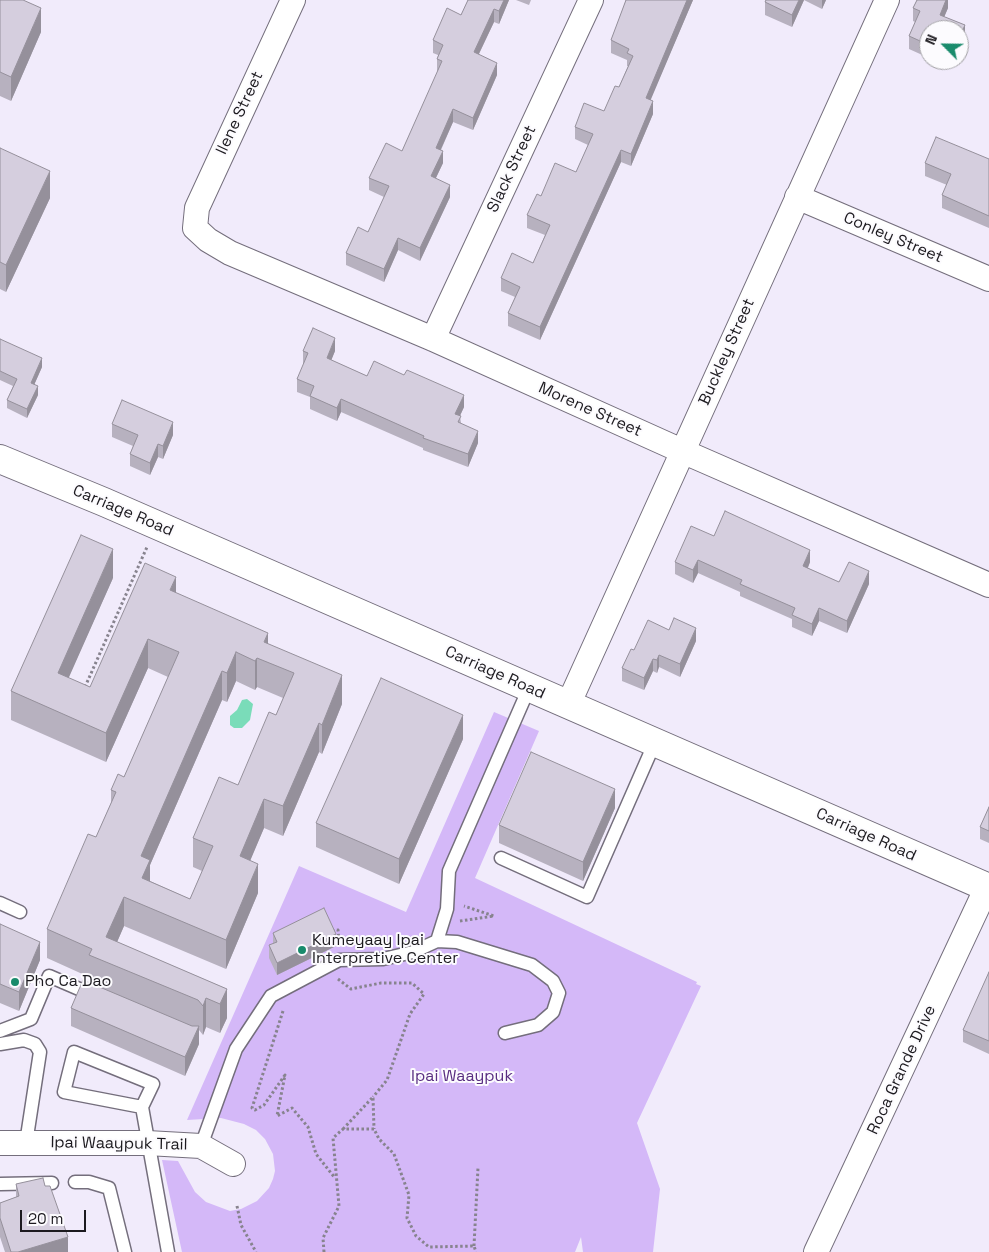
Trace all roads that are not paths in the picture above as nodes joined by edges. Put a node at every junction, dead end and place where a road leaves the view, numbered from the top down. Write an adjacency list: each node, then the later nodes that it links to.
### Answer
1 (292, 0): 5 (street, Ilene Street)
2 (591, 0): 7 (street, Slack Street)
3 (887, 0): 4 (street, Buckley Street)
4 (798, 197): 6 (street, Conley Street); 8 (street, Buckley Street)
5 (195, 228): 7 (street, Morene Street)
6 (989, 279)
7 (433, 339): 8 (street, Morene Street)
8 (682, 451): 10 (street, Morene Street); 12 (street, Buckley Street)
9 (3, 464): 11 (street, Carriage Road)
10 (989, 585)
11 (529, 688): 12 (street, Carriage Road); 18 (lane)
12 (568, 705): 13 (street, Carriage Road)
13 (655, 742): 14 (lane); 15 (street, Carriage Road)
14 (501, 858)
15 (988, 888): 34 (street, Roca Grande Drive)
16 (0, 904): 17 (lane)
17 (20, 912)
18 (437, 941): 21 (lane); 27 (lane)
19 (104, 999): 20 (lane)
20 (0, 1031)
21 (505, 1033)
22 (0, 1044): 25 (lane)
23 (142, 1107): 23 (lane); 26 (lane)
24 (0, 1143): 25 (street, Ipai Waaypuk Trail)
25 (26, 1143): 26 (street, Ipai Waaypuk Trail)
26 (148, 1143): 27 (street, Ipai Waaypuk Trail); 33 (lane)
27 (201, 1146): 28 (street, Ipai Waaypuk Trail)
28 (233, 1164)
29 (75, 1182): 32 (lane)
30 (52, 1183): 31 (lane)
31 (0, 1184)
32 (125, 1252)
33 (168, 1252)
34 (816, 1252)

